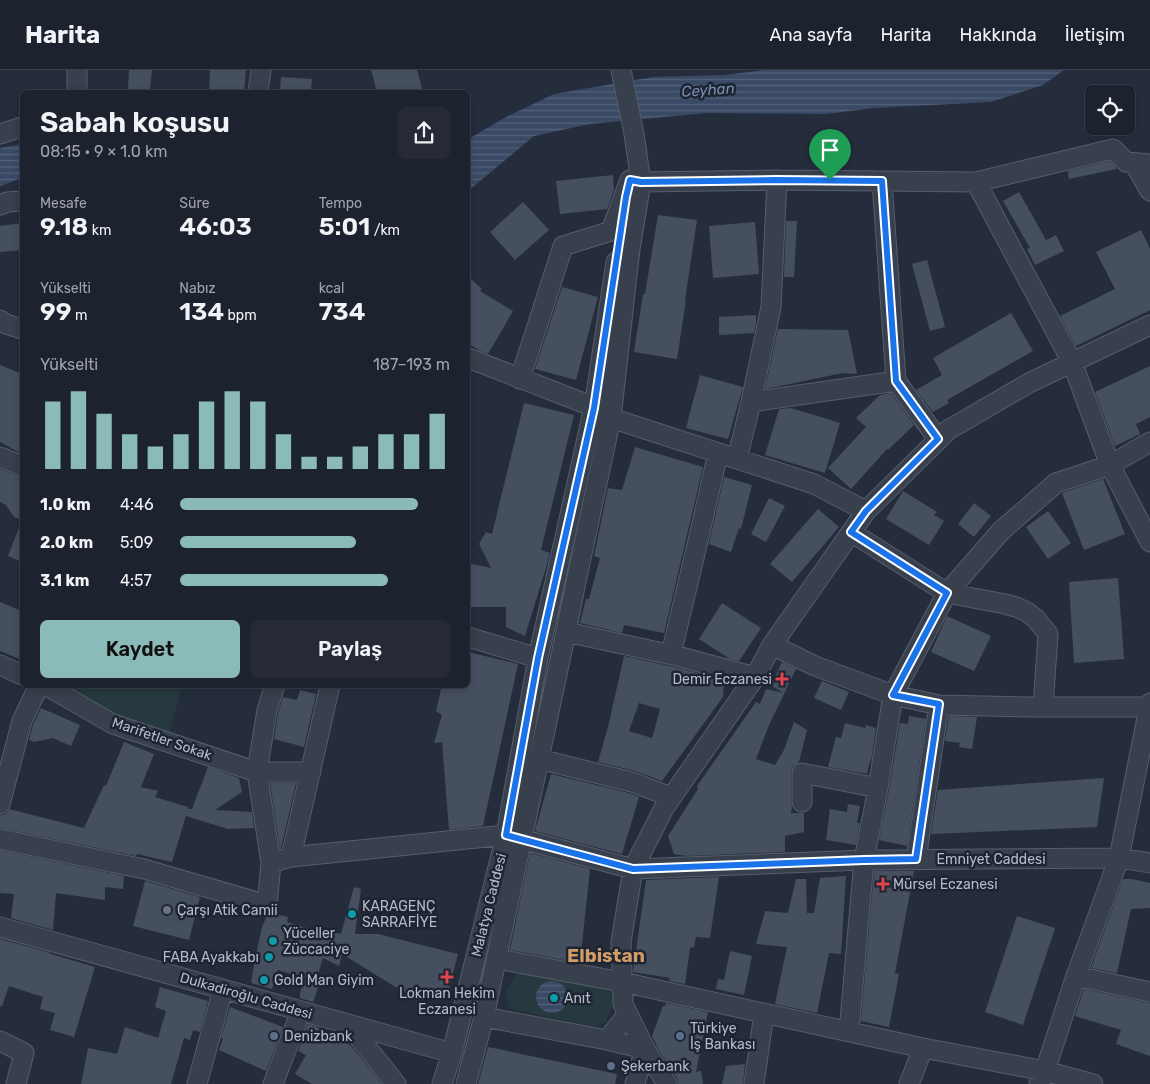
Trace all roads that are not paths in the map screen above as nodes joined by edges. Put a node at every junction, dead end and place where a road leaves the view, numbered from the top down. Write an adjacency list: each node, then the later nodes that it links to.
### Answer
1 (77, 70): 4 (street)
2 (260, 70): 5 (street)
3 (621, 71): 10 (street)
4 (77, 90)
5 (258, 90)
6 (20, 128): 7 (street)
7 (0, 134)
8 (1142, 163): 12 (street); 13 (street)
9 (777, 180): 10 (street); 11 (street); 23 (street)
10 (636, 181): 21 (street); 24 (street, Malatya Caddesi); 25 (street)
11 (882, 181): 12 (street); 22 (street)
12 (976, 182): 20 (street)
13 (1150, 191)
14 (20, 201): 15 (street)
15 (0, 204)
16 (0, 320): 18 (street)
17 (1150, 325): 20 (street)
18 (20, 328)
19 (470, 359): 21 (street)
20 (1072, 362): 26 (street); 32 (street)
21 (520, 379): 24 (street)
22 (896, 381): 23 (street); 26 (street)
23 (752, 402): 30 (street)
24 (594, 408): 25 (street); 41 (street, Malatya Caddesi)
25 (611, 418): 28 (street); 37 (street)
26 (938, 439): 33 (street)
27 (1150, 442): 32 (street)
28 (718, 453): 30 (street); 40 (street)
29 (0, 457): 31 (street)
30 (737, 459): 33 (street)
31 (20, 465)
32 (1110, 465): 35 (street); 36 (street)
33 (866, 511): 34 (street)
34 (851, 532): 36 (street); 39 (street)
35 (1149, 536)
36 (947, 593): 49 (street); 52 (street)
37 (566, 632): 40 (street); 53 (street)
38 (470, 639): 41 (street)
39 (772, 645): 44 (street); 49 (street)
40 (671, 654): 44 (street)
41 (538, 658): 60 (street, Malatya Caddesi)
42 (0, 666): 43 (street)
43 (20, 674)
44 (755, 677): 57 (street)
45 (38, 688): 59 (street)
46 (51, 688): 54 (street, Marifetler Sokak)
47 (274, 688): 54 (street)
48 (329, 688): 55 (street)
49 (893, 695): 50 (street); 56 (street)
50 (939, 704): 52 (street); 64 (street)
51 (1150, 705): 52 (street); 63 (street)
52 (1043, 707)
53 (539, 759): 57 (street); 60 (street)
54 (257, 772): 55 (street, Marifetler Sokak); 66 (street)
55 (311, 772): 62 (street)
56 (878, 788): 58 (street); 65 (street)
57 (672, 797): 68 (street)
58 (802, 802)
59 (0, 804)
60 (514, 837): 62 (street); 68 (street, Emniyet Caddesi); 70 (street); 85 (street, Malatya Caddesi)
61 (0, 839): 66 (street)
62 (291, 857): 66 (street)
63 (1119, 858): 64 (street, Emniyet Caddesi); 67 (street, Emniyet Caddesi); 71 (street)
64 (916, 859): 65 (street, Emniyet Caddesi)
65 (864, 860): 68 (street, Emniyet Caddesi); 80 (street)
66 (271, 863)
67 (1150, 863)
68 (633, 869): 72 (street)
69 (0, 927): 73 (street, Dulkadiroğlu Caddesi)
70 (497, 958): 72 (street); 78 (street)
71 (1076, 976): 74 (street); 86 (street)
72 (622, 982): 75 (street); 77 (street)
73 (224, 989): 76 (street, Dulkadiroğlu Caddesi); 88 (street)
74 (1150, 992)
75 (625, 1009): 81 (street); 84 (street)
76 (301, 1011): 79 (street, Dulkadiroğlu Caddesi); 89 (street)
77 (764, 1013): 80 (street); 95 (street)
78 (484, 1017): 81 (street); 92 (street)
79 (348, 1024): 85 (street, Dulkadiroğlu Caddesi); 90 (street)
80 (849, 1032): 83 (street)
81 (607, 1040): 84 (street)
82 (0, 1041): 87 (street)
83 (923, 1048): 86 (street); 96 (street)
84 (645, 1049): 93 (street); 94 (street)
85 (452, 1053): 91 (street, Malatya Caddesi)
86 (1042, 1078): 97 (street)
87 (16, 1084)
88 (197, 1084)
89 (273, 1084)
90 (396, 1084)
91 (442, 1084)
92 (466, 1084)
93 (635, 1084)
94 (667, 1084)
95 (754, 1084)
96 (909, 1084)
97 (1093, 1084)

